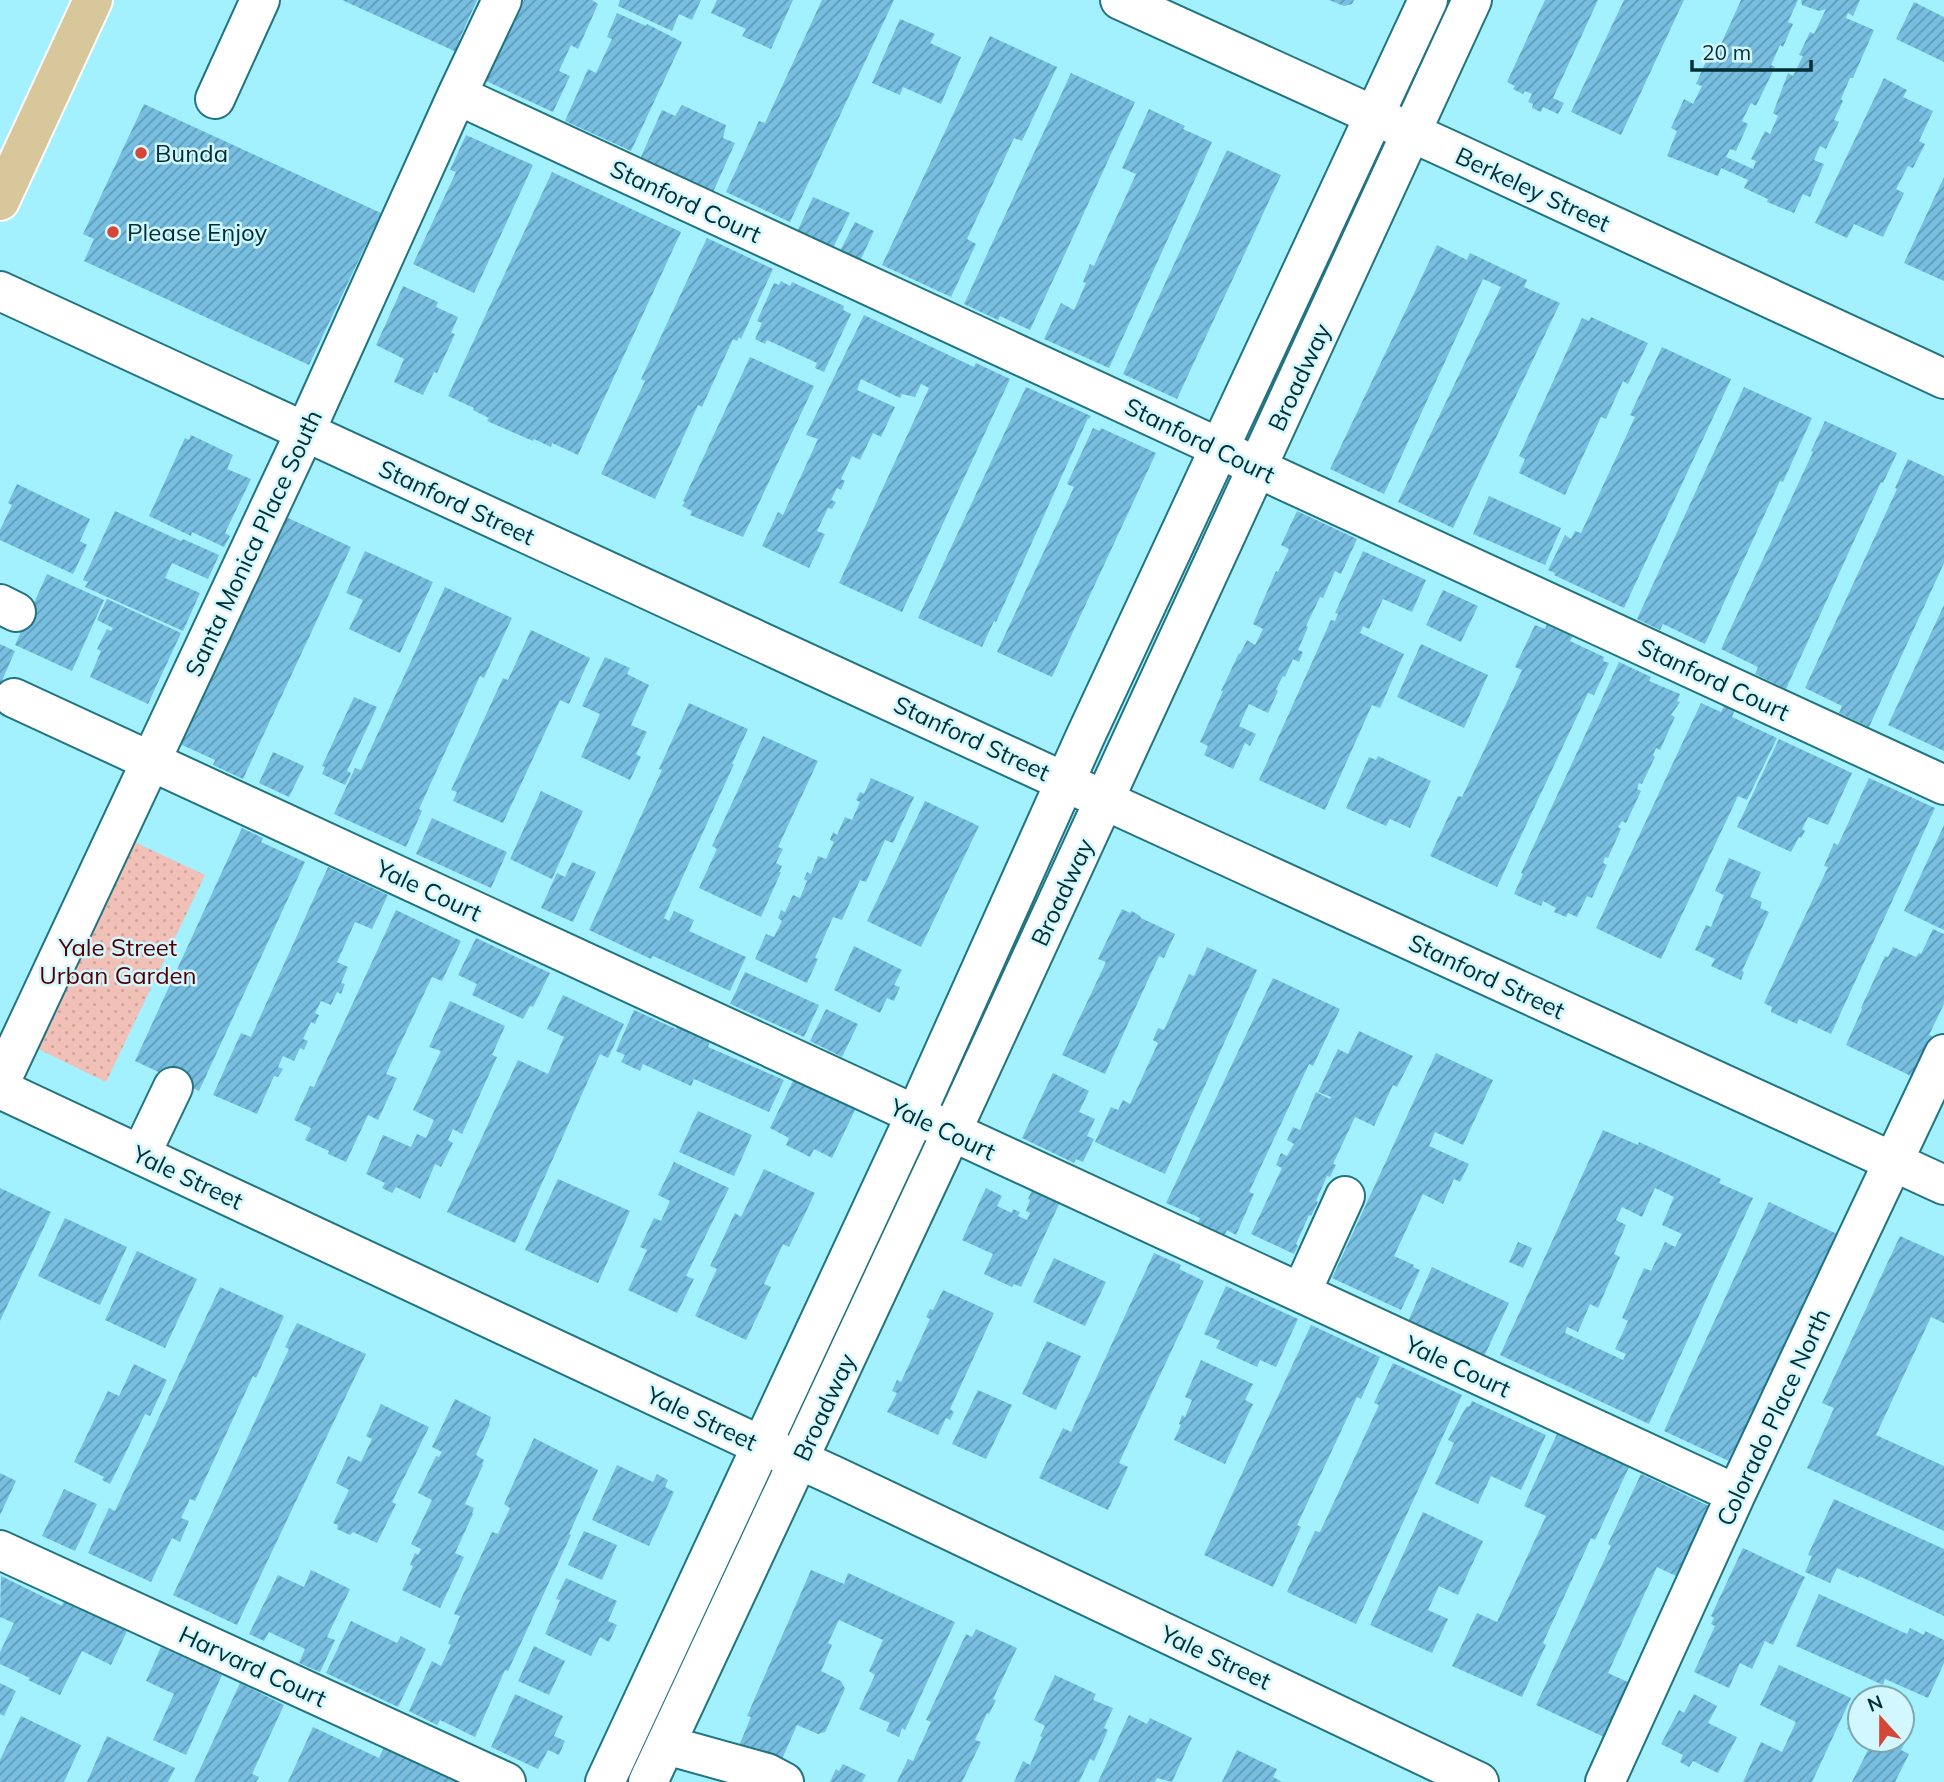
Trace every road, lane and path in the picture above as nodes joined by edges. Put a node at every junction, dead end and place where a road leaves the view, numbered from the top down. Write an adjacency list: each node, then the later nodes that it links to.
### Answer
1 (93, 0): 11 (main road)
2 (260, 0): 8 (street)
3 (502, 0): 7 (street, Santa Monica Place South)
4 (1120, 0): 9 (street, Berkeley Street)
5 (1428, 0): 9 (street, Broadway)
6 (1472, 0): 10 (street, Broadway)
7 (457, 95): 14 (street, Santa Monica Place South); 15 (street, Stanford Court)
8 (215, 99)
9 (1373, 116): 10 (street, Berkeley Street); 15 (street, Broadway)
10 (1410, 132): 13 (street, Berkeley Street); 16 (street, Broadway)
11 (0, 201)
12 (0, 291): 14 (street, Stanford Street)
13 (1944, 379)
14 (305, 432): 18 (street, Santa Monica Place South); 19 (street, Stanford Street)
15 (1220, 448): 16 (street, Stanford Court); 19 (street, Broadway)
16 (1257, 468): 20 (street, Stanford Court); 21 (street, Broadway)
17 (14, 698): 18 (street, Yale Court)
18 (151, 761): 23 (street, Santa Monica Place South); 25 (street, Yale Court)
19 (1065, 781): 21 (street, Stanford Street); 25 (street, Broadway)
20 (1944, 785)
21 (1104, 800): 26 (street, Broadway); 28 (street, Stanford Street)
22 (1944, 1054): 28 (street, Colorado Place North)
23 (0, 1086): 27 (street, Yale Street)
24 (173, 1087): 27 (street)
25 (915, 1116): 26 (street, Yale Court); 32 (street, Broadway)
26 (951, 1133): 31 (street, Yale Court); 33 (street, Broadway)
27 (141, 1154): 32 (street, Yale Street)
28 (1894, 1162): 29 (street, Stanford Street); 34 (street, Colorado Place North)
29 (1944, 1185)
30 (1345, 1196): 31 (street)
31 (1301, 1293): 34 (street, Yale Court)
32 (762, 1446): 33 (street, Yale Street); 38 (street, Broadway)
33 (800, 1460): 36 (street, Broadway); 41 (street, Yale Street)
34 (1736, 1494): 42 (street, Colorado Place North)
35 (0, 1550): 37 (street, Harvard Court)
36 (666, 1745): 39 (street, Broadway); 40 (street)
37 (506, 1782)
38 (605, 1782)
39 (648, 1782)
40 (784, 1782)
41 (1479, 1782)
42 (1605, 1782)

